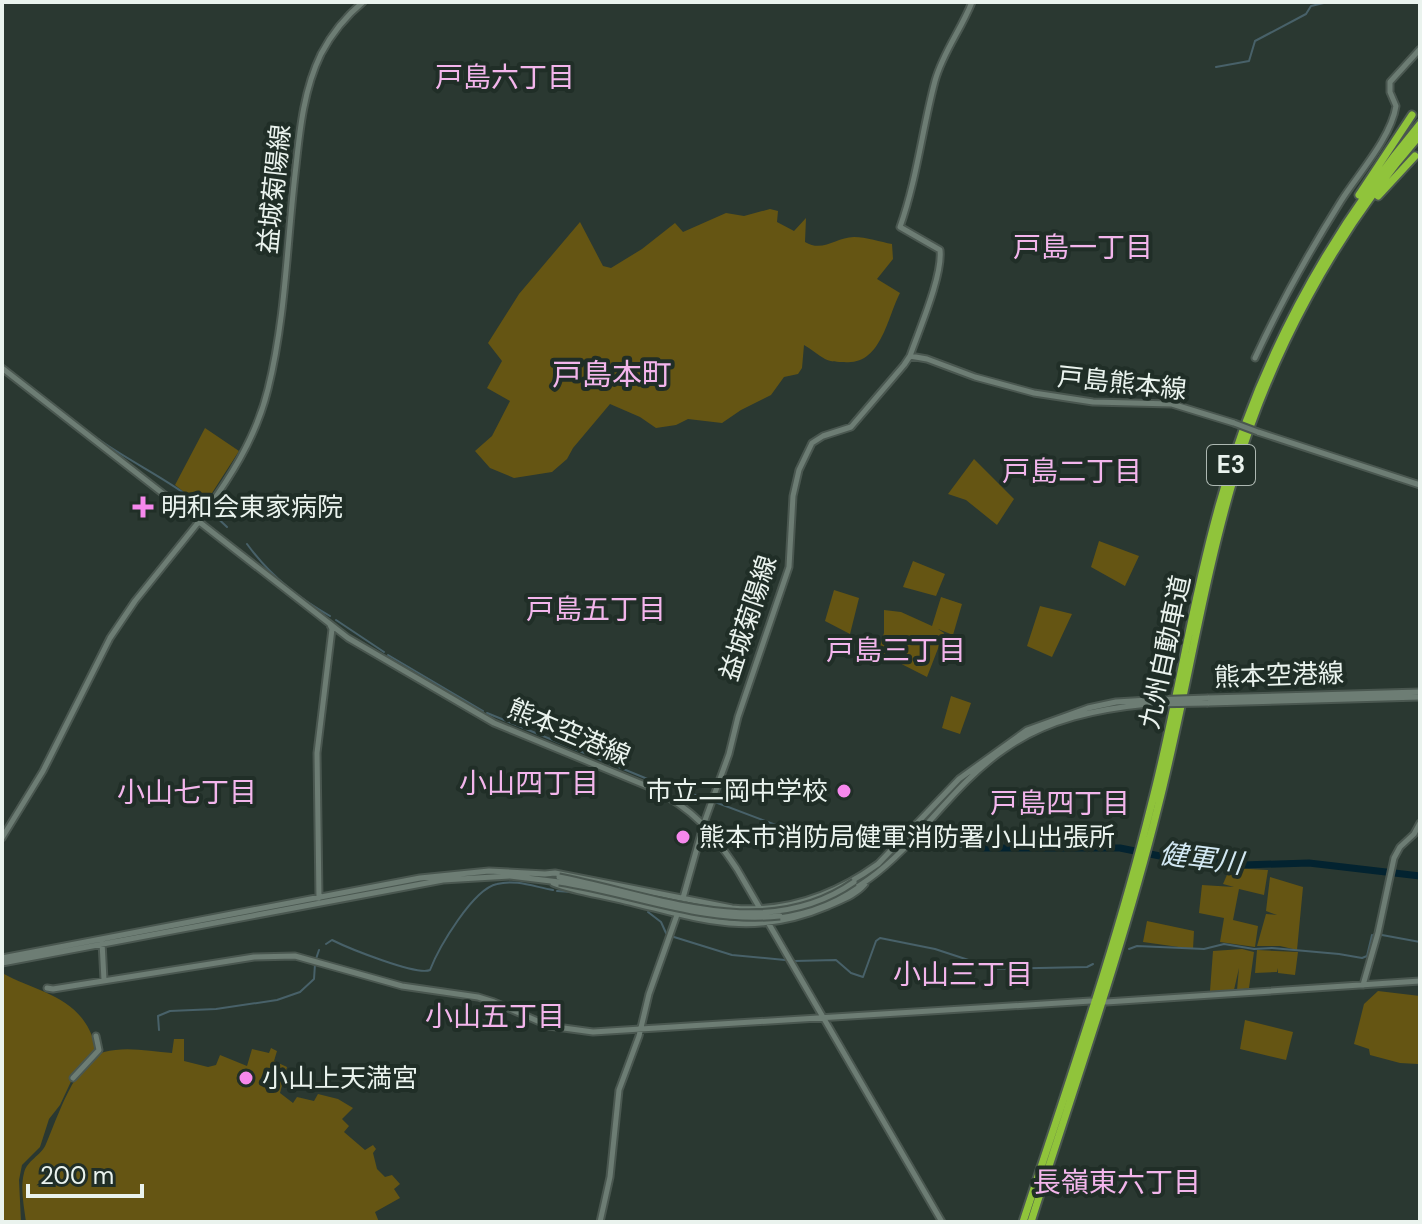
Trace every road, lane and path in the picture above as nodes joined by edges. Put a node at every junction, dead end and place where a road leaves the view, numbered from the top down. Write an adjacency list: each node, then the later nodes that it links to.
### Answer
1 (363, 2): 14 (main road, 益城菊陽線)
2 (972, 2): 10 (main road, 益城菊陽線)
3 (1420, 49): 11 (main road)
4 (1412, 115): 9 (highway)
5 (1420, 124): 9 (highway, 九州自動車道 / E3)
6 (1420, 135): 8 (highway, 九州自動車道 / E3)
7 (1415, 156): 8 (highway)
8 (1361, 214): 20 (highway, 九州自動車道 / E3)
9 (1318, 266): 20 (highway, 九州自動車道 / E3)
10 (910, 356): 13 (main road, 戸島熊本線, bridge); 17 (main road, 益城菊陽線)
11 (1255, 358)
12 (2, 368): 14 (main road, 熊本空港線)
13 (1420, 485)
14 (197, 523): 15 (main road, 熊本空港線); 19 (main road, 益城菊陽線)
15 (329, 624): 17 (main road, 熊本空港線); 25 (main road)
16 (1420, 694): 23 (main road, 熊本空港線, bridge)
17 (704, 823): 24 (main road, 益城菊陽線); 26 (main road, 熊本空港線)
18 (1420, 823): 33 (main road)
19 (2, 838)
20 (1144, 848): 21 (highway, 九州自動車道 / E3)
21 (1140, 863): 43 (highway, 九州自動車道 / E3); 44 (highway, 九州自動車道 / E3)
22 (547, 877): 23 (main road, 熊本空港線, bridge); 24 (main road, 熊本空港線); 25 (main road, 熊本空港線); 27 (main road, 熊本空港線)
23 (866, 877): 26 (main road, 熊本空港線); 28 (main road, 熊本空港線)
24 (683, 898): 26 (main road, 熊本空港線); 27 (main road, 益城菊陽線)
25 (320, 901): 29 (main road, 熊本空港線)
26 (761, 911): 28 (main road, 熊本空港線)
27 (678, 915): 28 (main road, 熊本空港線); 38 (main road, 益城菊陽線)
28 (768, 924): 37 (main road, 熊本空港線)
29 (102, 940): 30 (main road, 熊本空港線); 31 (main road)
30 (2, 960)
31 (104, 980): 34 (main road); 38 (main road)
32 (1420, 981): 33 (main road)
33 (1363, 985): 36 (main road)
34 (47, 988)
35 (1091, 1001): 37 (main road)
36 (1106, 1002)
37 (824, 1019): 38 (main road); 42 (main road, 熊本空港線)
38 (641, 1029): 41 (main road, 益城菊陽線)
39 (96, 1036): 40 (main road)
40 (73, 1078)
41 (600, 1222)
42 (942, 1222)
43 (1023, 1222)
44 (1031, 1222)

